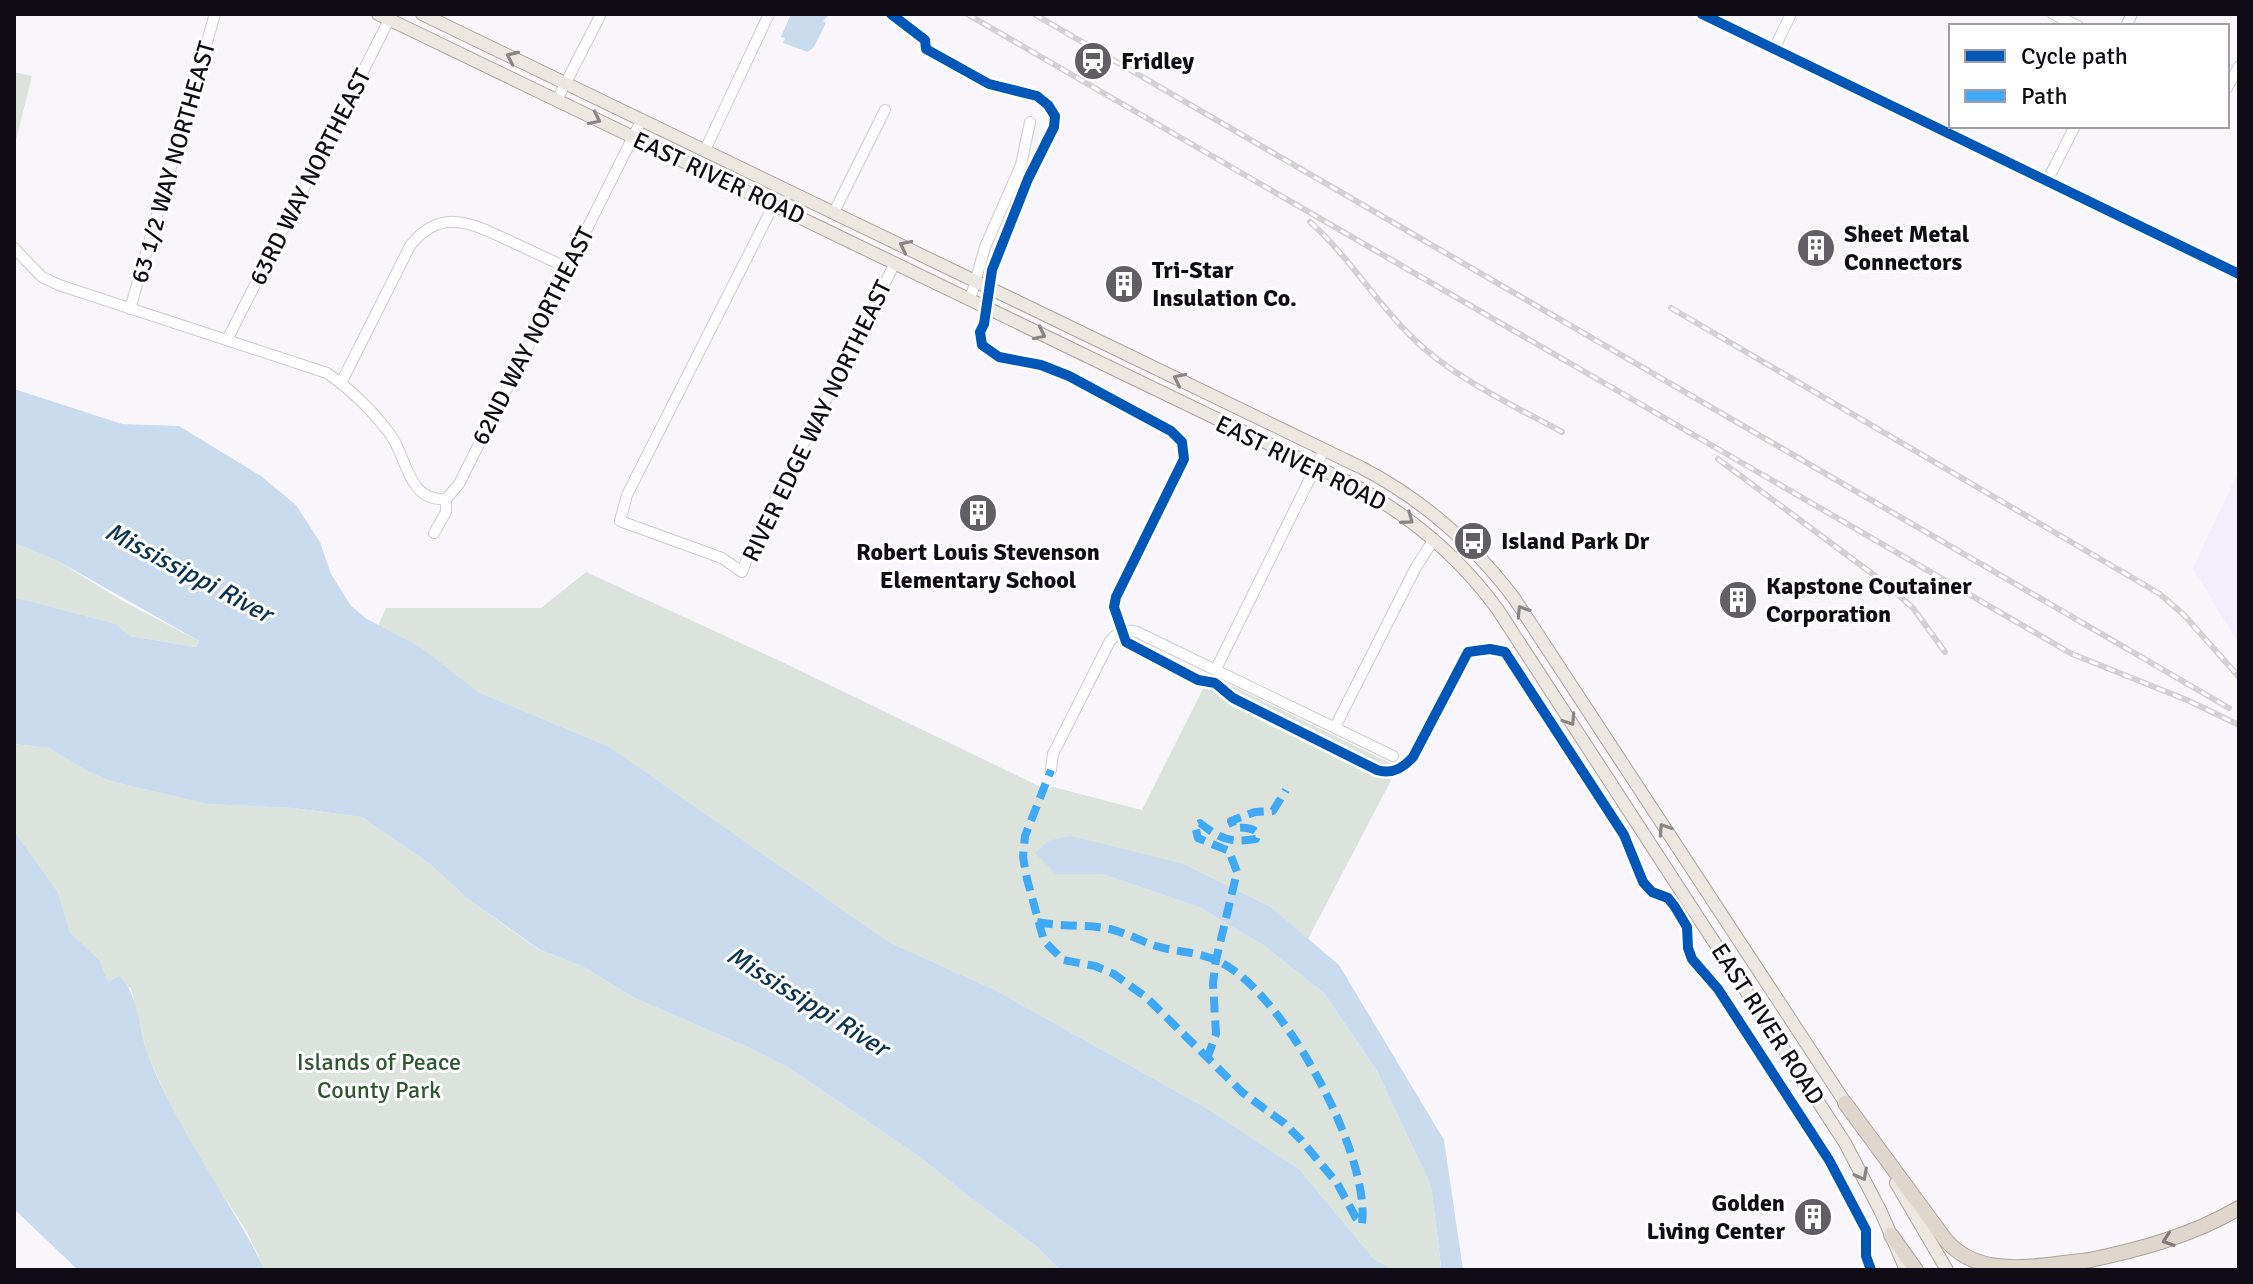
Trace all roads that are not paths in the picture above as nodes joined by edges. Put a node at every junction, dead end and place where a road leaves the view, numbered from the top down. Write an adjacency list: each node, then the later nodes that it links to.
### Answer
1 (215, 14): 30 (street, 63 1/2 WAY NORTHEAST)
2 (601, 14): 12 (street)
3 (769, 14): 20 (street)
4 (1702, 14): 10 (street)
5 (1791, 14): 10 (street)
6 (2053, 14): 9 (street)
7 (386, 16): 14 (main road, EAST RIVER ROAD); 31 (street, 63RD WAY NORTHEAST)
8 (430, 16): 12 (main road, EAST RIVER ROAD, one-way to 8)
9 (2074, 24)
10 (1774, 49): 21 (street)
11 (2239, 66): 13 (street)
12 (566, 82): 14 (street); 16 (main road, EAST RIVER ROAD)
13 (2229, 84)
14 (557, 100): 19 (main road, EAST RIVER ROAD, one-way to 19)
15 (885, 110): 23 (street)
16 (642, 119): 19 (street, 62ND WAY NORTHEAST); 20 (main road, EAST RIVER ROAD)
17 (1030, 122): 28 (street)
18 (2074, 128): 21 (street)
19 (633, 137): 22 (main road, EAST RIVER ROAD); 26 (street, 62ND WAY NORTHEAST)
20 (705, 150): 23 (main road, EAST RIVER ROAD)
21 (2047, 181): 27 (street)
22 (774, 204): 25 (main road, EAST RIVER ROAD); 25 (street, RIVER EDGE WAY NORTHEAST)
23 (834, 212): 28 (main road, EAST RIVER ROAD, one-way to 23)
24 (14, 248): 30 (street)
25 (895, 263): 29 (main road, EAST RIVER ROAD)
26 (568, 268): 32 (street); 35 (street, 62ND WAY NORTHEAST)
27 (2239, 274)
28 (975, 280): 29 (street); 33 (main road, EAST RIVER ROAD, one-way to 28)
29 (970, 300): 34 (main road, EAST RIVER ROAD, one-way to 34)
30 (130, 309): 31 (street)
31 (227, 340): 32 (street)
32 (341, 383): 35 (street)
33 (1324, 450): 34 (street); 42 (main road, EAST RIVER ROAD, one-way to 33)
34 (1316, 467): 37 (main road, EAST RIVER ROAD, one-way to 37); 38 (street)
35 (446, 499): 36 (street, 62ND WAY NORTHEAST)
36 (434, 533)
37 (1434, 539): 39 (street); 44 (main road, EAST RIVER ROAD, one-way to 44)
38 (1216, 669): 39 (street); 41 (street)
39 (1335, 727): 40 (street)
40 (1393, 756)
41 (1051, 770)
42 (1845, 1103): 45 (highway); 48 (main road, EAST RIVER ROAD)
43 (2239, 1208): 45 (highway, one-way to 45)
44 (1891, 1235): 46 (main road, EAST RIVER ROAD); 47 (highway)
45 (2091, 1260): 49 (highway)
46 (1906, 1270)
47 (1916, 1270)
48 (1947, 1270)
49 (2042, 1270)

